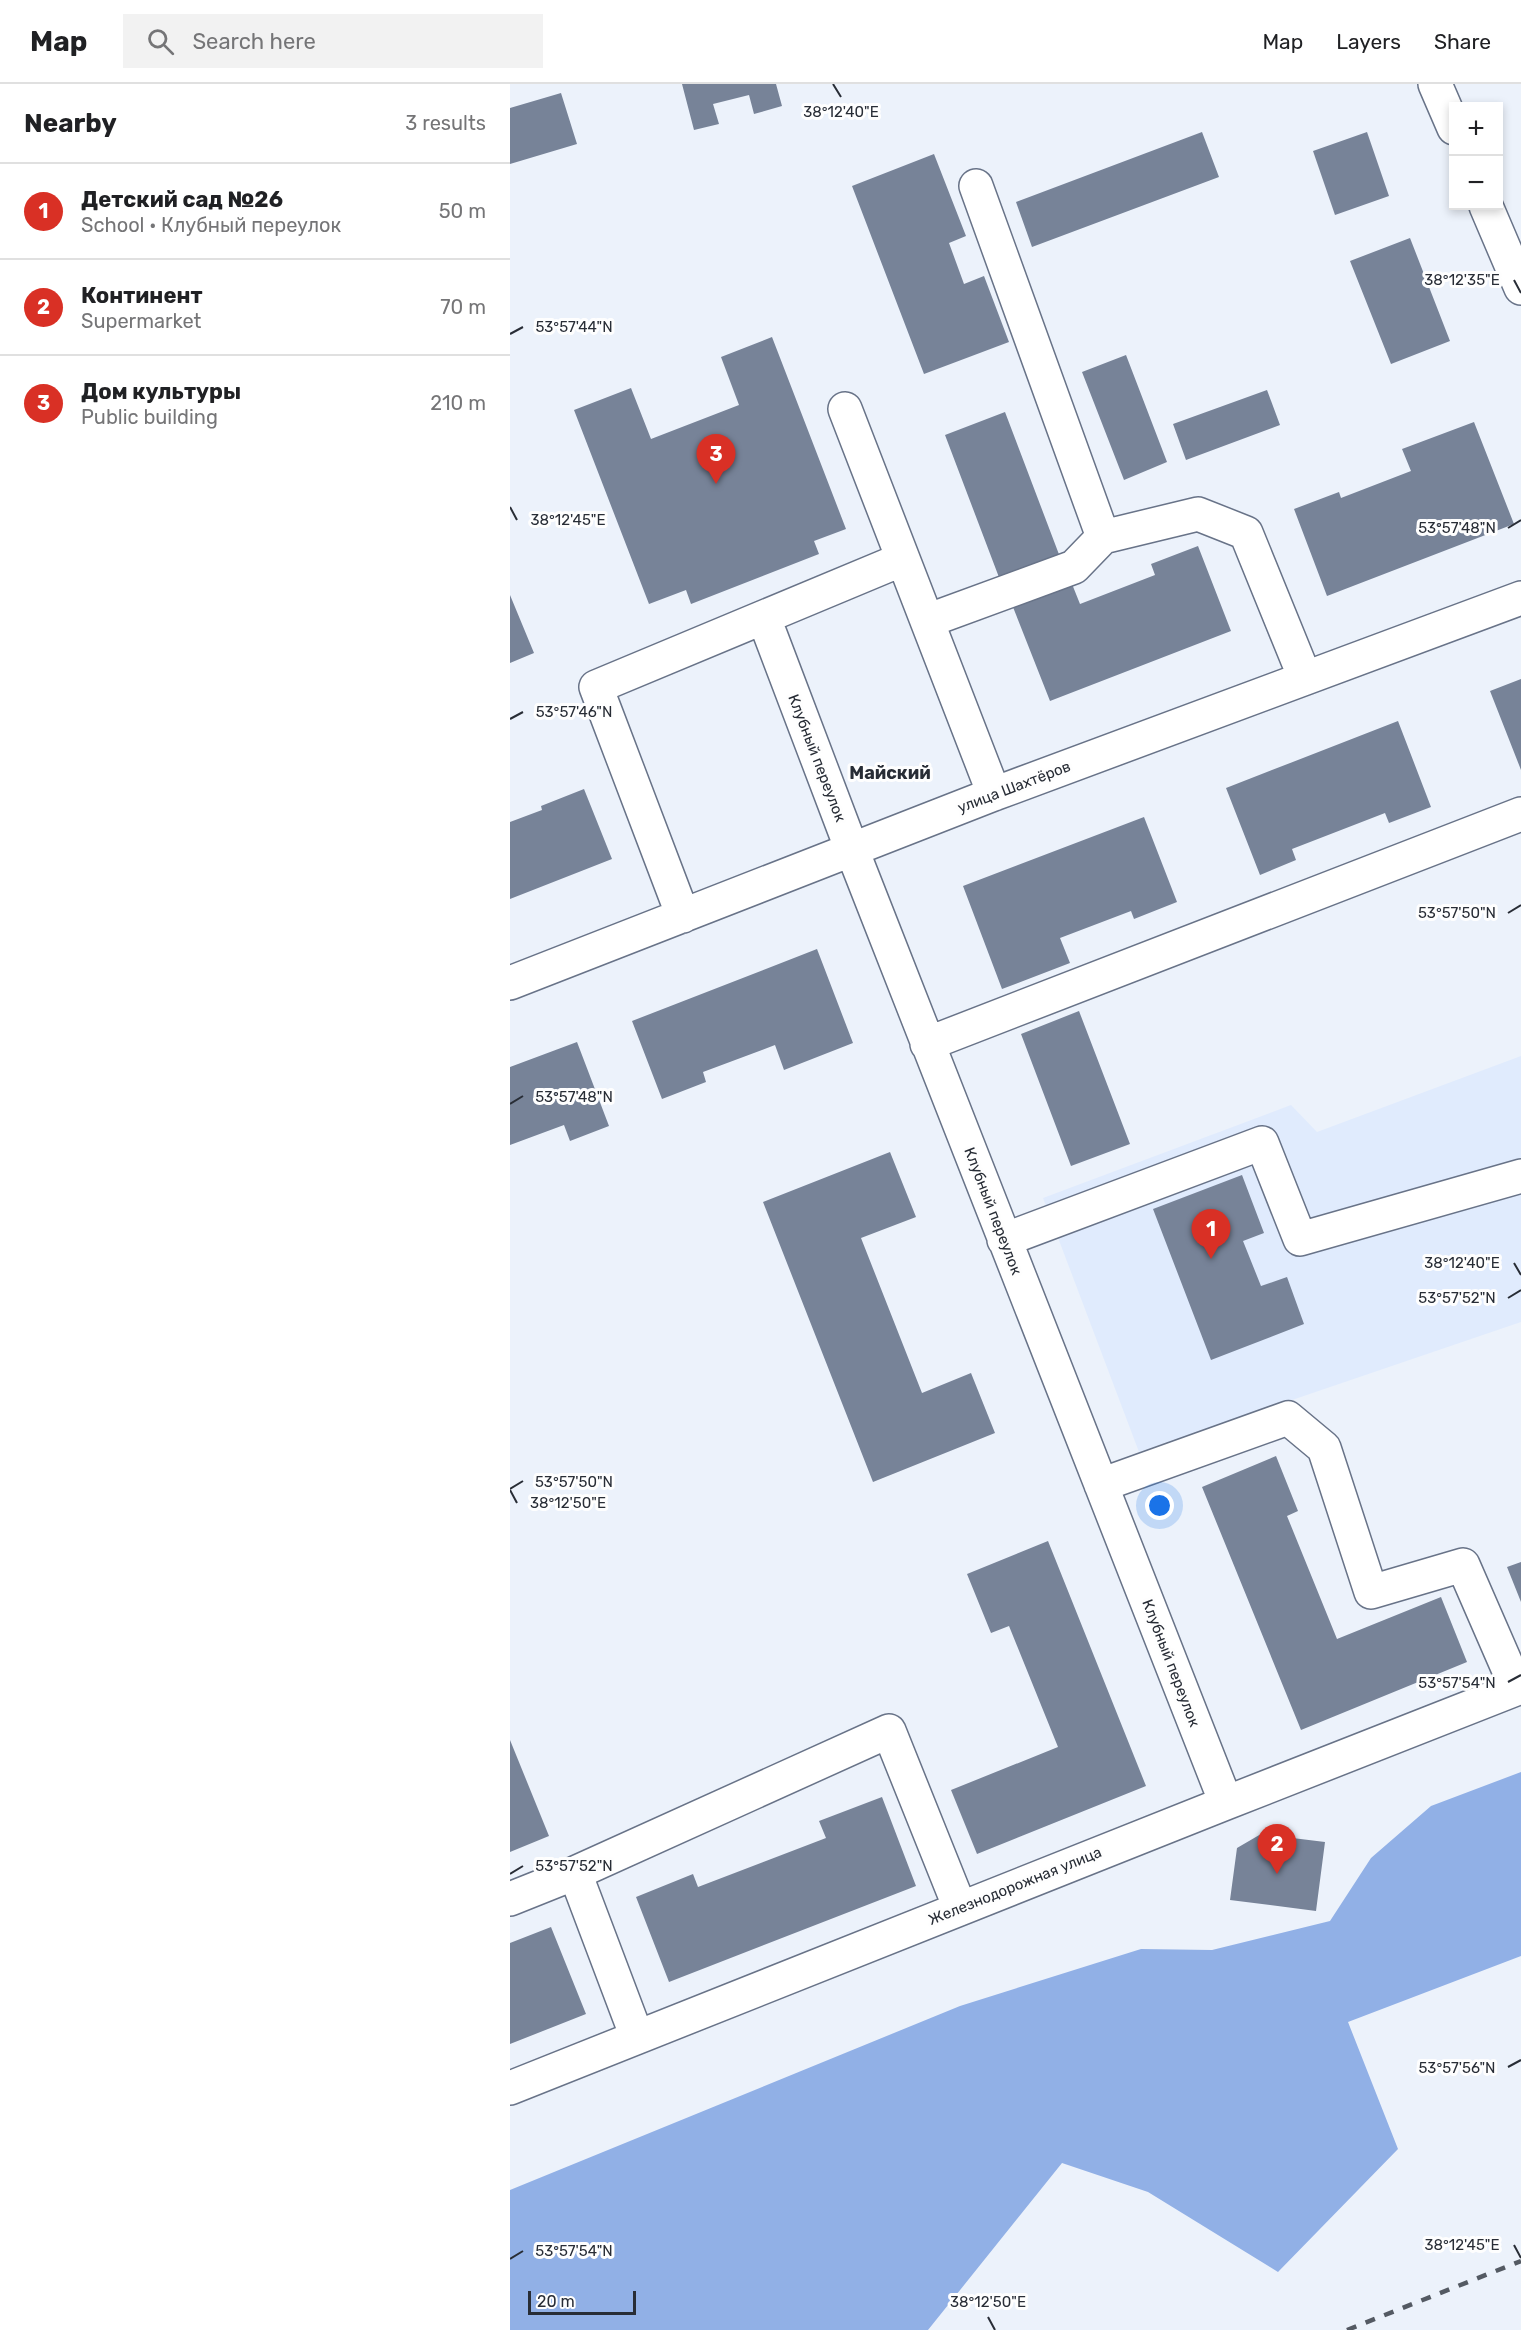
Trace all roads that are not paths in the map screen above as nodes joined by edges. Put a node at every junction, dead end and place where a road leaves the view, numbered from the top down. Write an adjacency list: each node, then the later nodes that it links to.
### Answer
1 (1435, 84): 2 (street)
2 (1449, 116)
3 (976, 186): 7 (street)
4 (1488, 210): 5 (street)
5 (1521, 288)
6 (845, 409): 8 (street)
7 (1103, 537): 11 (street); 12 (street)
8 (903, 559): 10 (street); 11 (street)
9 (1521, 598): 12 (street, улица Шахтёров)
10 (764, 618): 15 (street, Клубный переулок); 16 (street)
11 (927, 621): 13 (street)
12 (1305, 678): 13 (street, улица Шахтёров)
13 (994, 794): 15 (street, улица Шахтёров)
14 (1521, 814): 18 (street)
15 (852, 850): 16 (street, улица Шахтёров); 18 (street, Клубный переулок)
16 (683, 916): 17 (street, улица Шахтёров)
17 (510, 983)
18 (927, 1044): 20 (street, Клубный переулок)
19 (1521, 1176): 20 (street)
20 (1004, 1240): 21 (street, Клубный переулок)
21 (1101, 1485): 22 (street); 23 (street, Клубный переулок)
22 (1519, 1688): 23 (street, Железнодорожная улица)
23 (1226, 1803): 26 (street, Железнодорожная улица)
24 (575, 1873): 25 (street); 26 (street); 27 (street)
25 (510, 1899)
26 (960, 1908): 27 (street, Железнодорожная улица)
27 (637, 2037): 28 (street, Железнодорожная улица)
28 (510, 2088)

